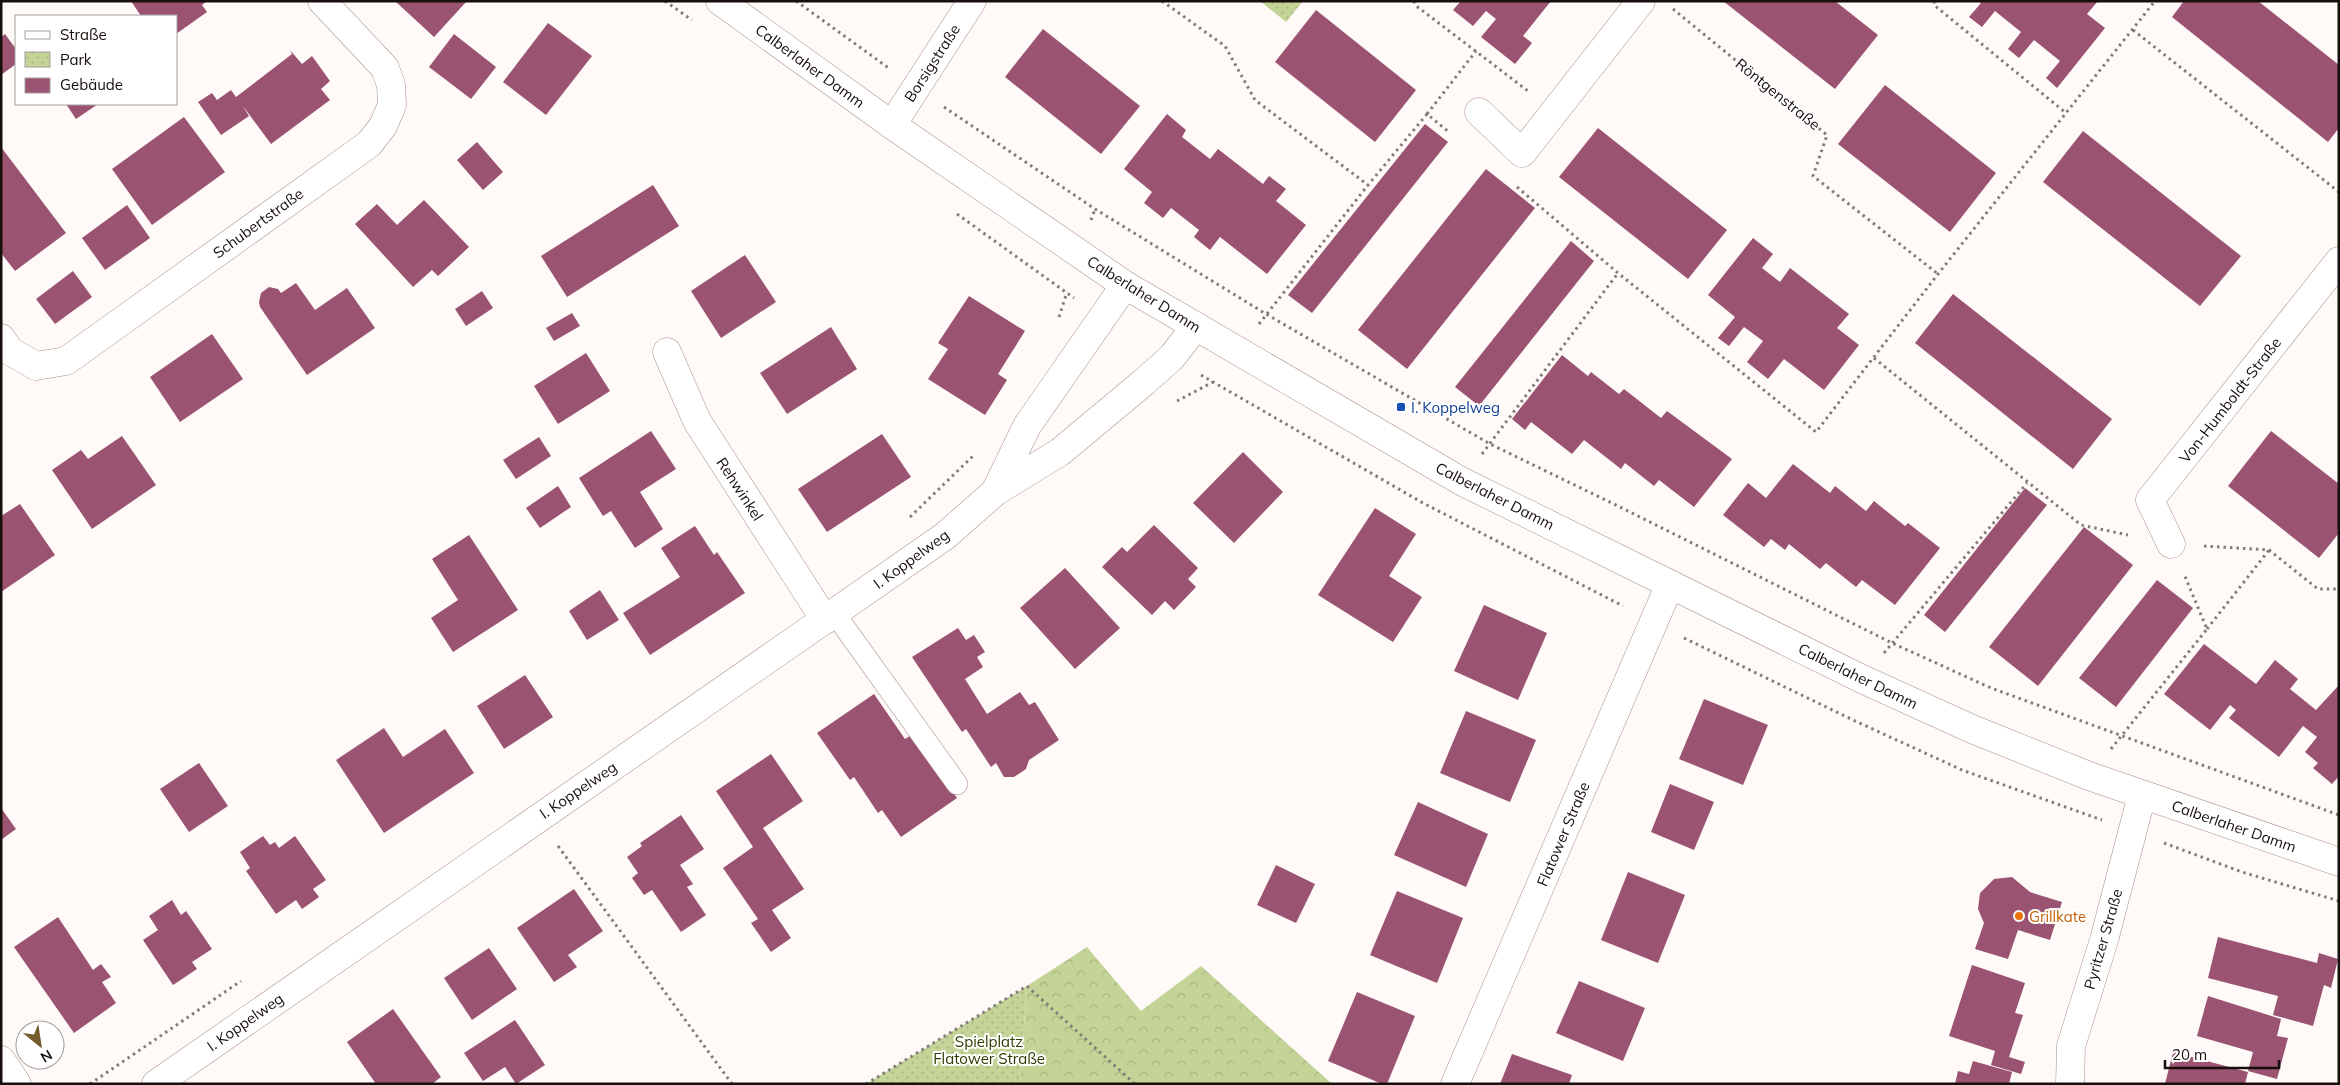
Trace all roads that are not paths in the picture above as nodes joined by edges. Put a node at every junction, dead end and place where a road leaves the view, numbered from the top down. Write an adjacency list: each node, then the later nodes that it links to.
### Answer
1 (322, 1): 10 (street, Schubertstraße)
2 (720, 1): 6 (street, Calberlaher Damm)
3 (972, 1): 6 (street, Borsigstraße)
4 (1641, 1): 5 (street)
5 (1479, 112)
6 (892, 125): 8 (street, Calberlaher Damm)
7 (2339, 261): 13 (street, Von-Humboldt-Straße)
8 (1125, 285): 9 (street, Calberlaher Damm); 12 (street, I. Koppelweg)
9 (1196, 326): 12 (street, I. Koppelweg); 14 (street, Calberlaher Damm)
10 (1, 338)
11 (667, 352): 15 (street, Rehwinkel)
12 (995, 492): 15 (street, I. Koppelweg)
13 (2171, 544)
14 (1670, 584): 17 (street, Calberlaher Damm); 22 (street, Flatower Straße)
15 (830, 617): 16 (lane); 21 (street, I. Koppelweg)
16 (957, 784)
17 (2142, 795): 18 (street, Calberlaher Damm); 23 (street, Pyritzer Straße)
18 (2339, 862)
19 (1, 1060): 20 (street)
20 (17, 1084)
21 (156, 1084)
22 (1455, 1084)
23 (2070, 1084)

